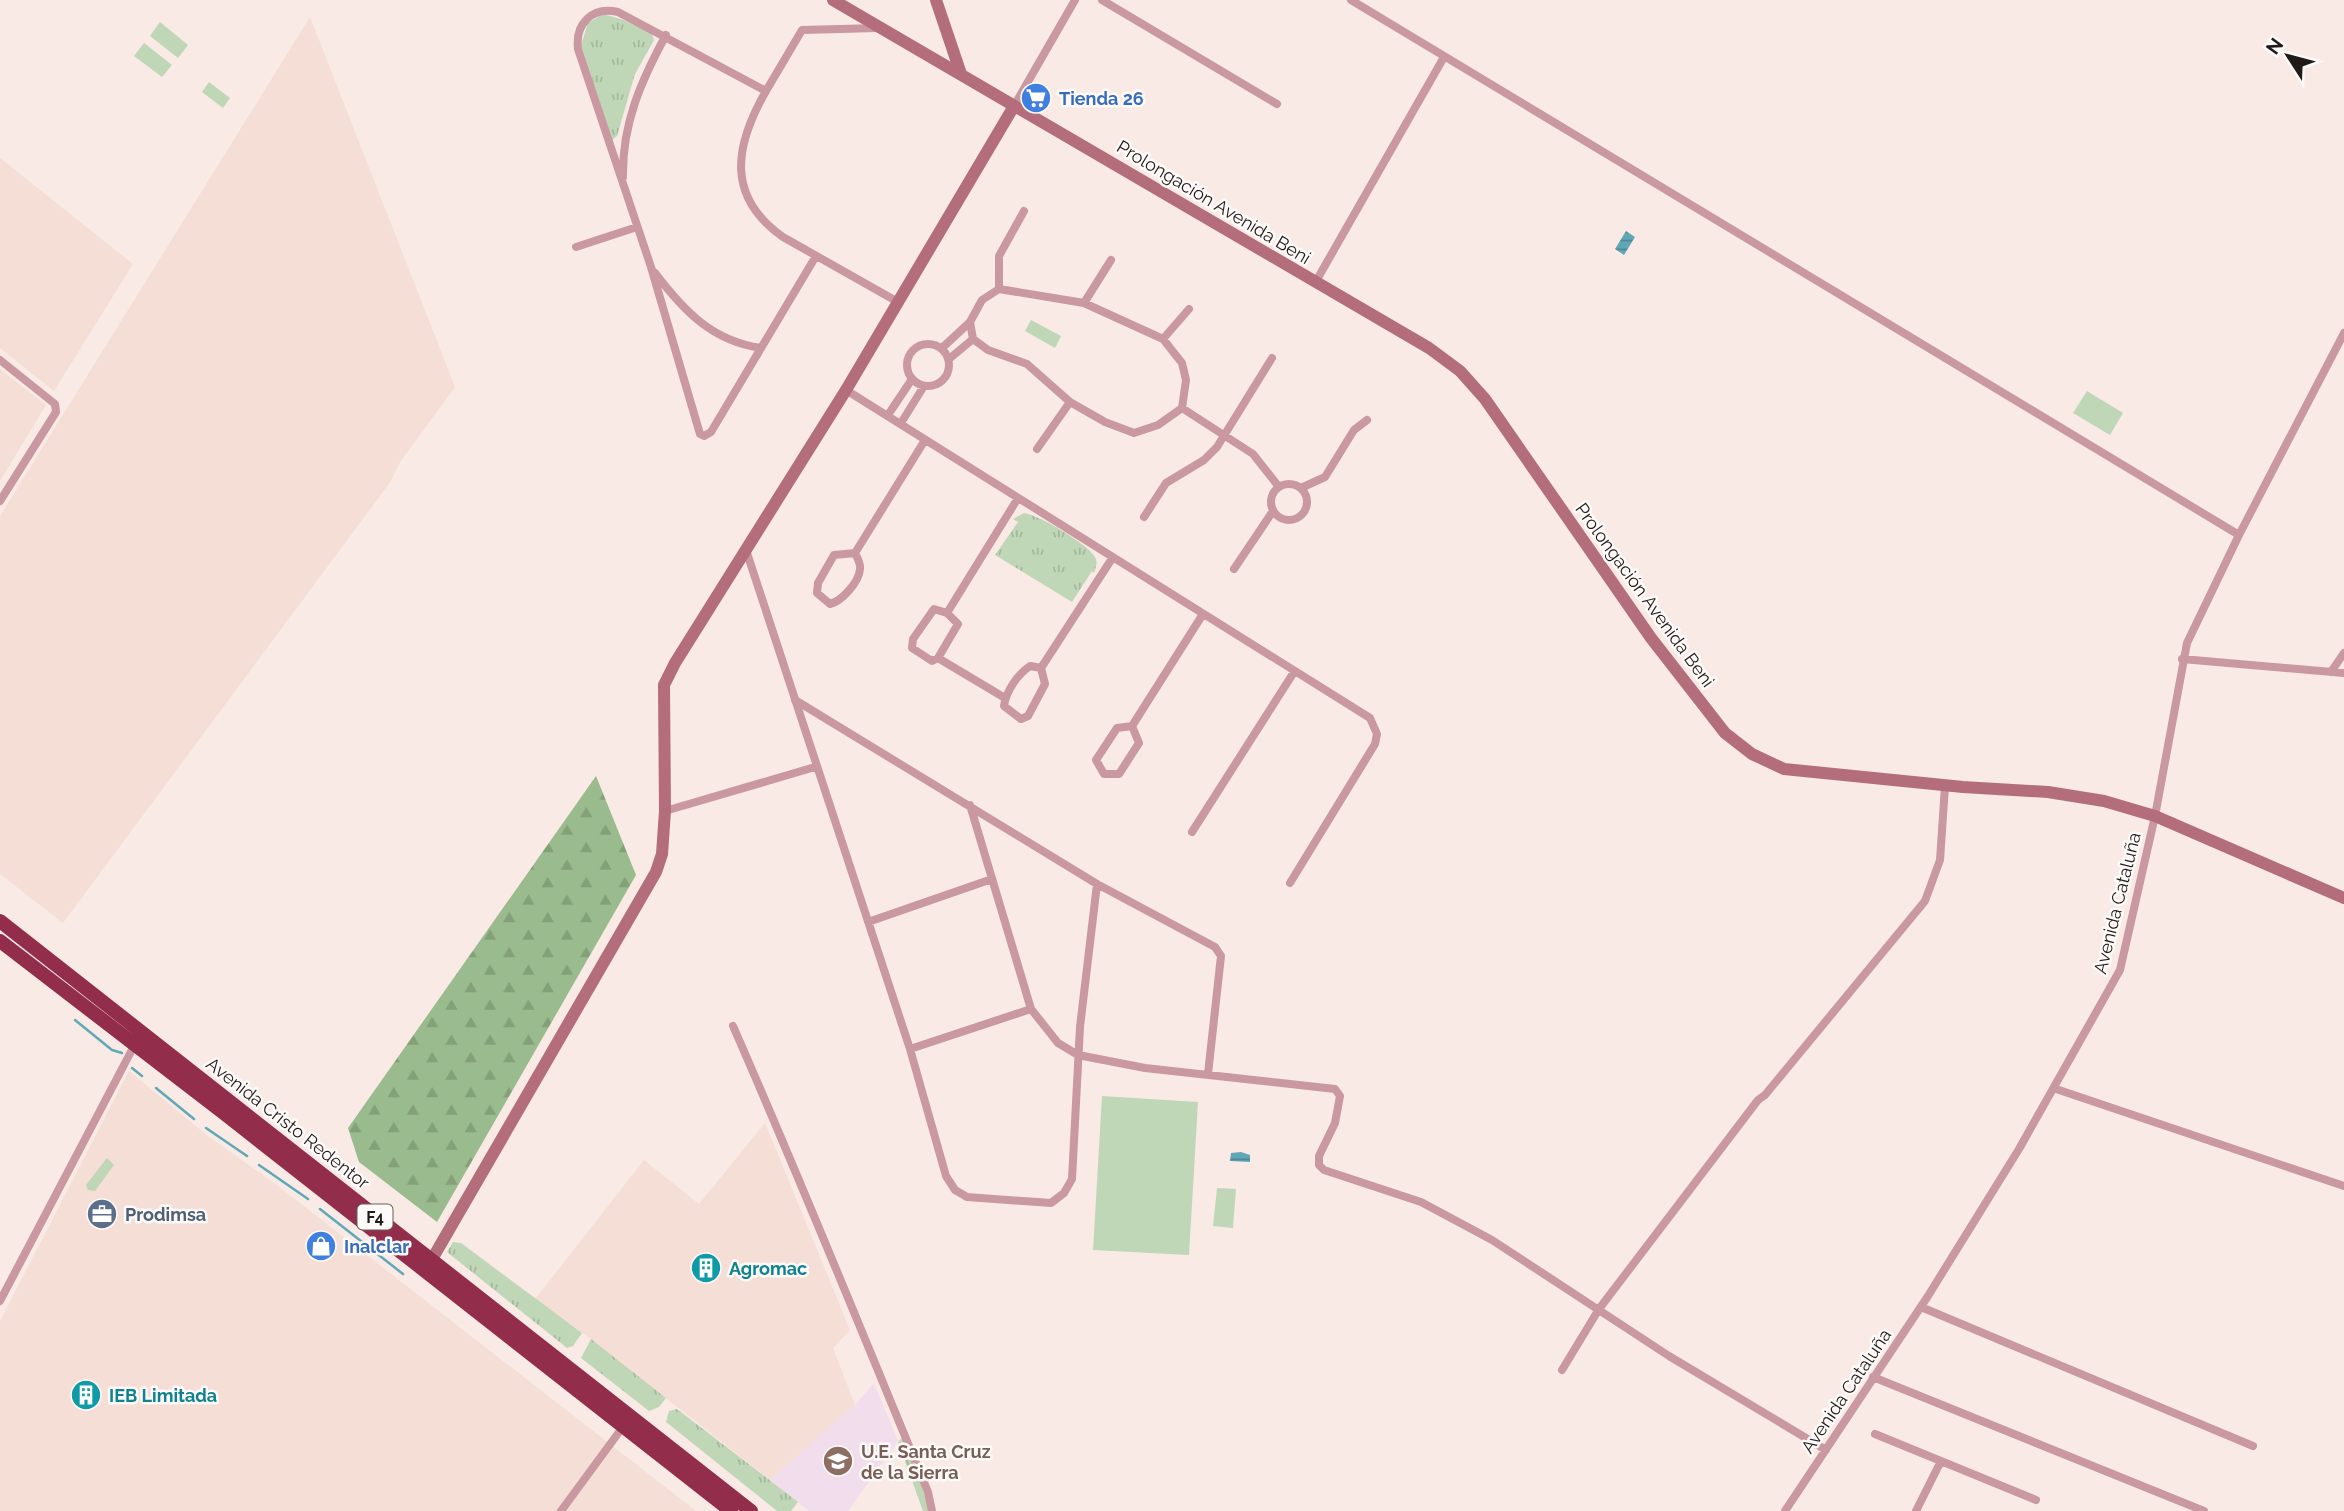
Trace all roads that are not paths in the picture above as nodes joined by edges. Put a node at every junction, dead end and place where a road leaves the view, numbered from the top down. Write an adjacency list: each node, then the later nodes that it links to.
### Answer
1 (833, 0): 6 (street)
2 (936, 0): 9 (street)
3 (1075, 0): 12 (street)
4 (1102, 0): 11 (street)
5 (1350, 0): 8 (street)
6 (881, 27): 9 (street); 10 (street)
7 (666, 35): 10 (street); 13 (street); 13 (street)
8 (1444, 57): 20 (street); 51 (street)
9 (961, 74): 12 (street, Prolongación Avenida Beni)
10 (766, 92): 17 (street)
11 (1277, 104)
12 (1014, 106): 20 (street, Prolongación Avenida Beni); 22 (street)
13 (623, 187): 15 (street)
14 (1024, 211): 21 (street)
15 (637, 227): 16 (street); 19 (street)
16 (576, 247)
17 (816, 256): 22 (street); 29 (street)
18 (1111, 260): 23 (street)
19 (651, 267): 29 (street); 29 (street)
20 (1315, 283): 69 (street, Prolongación Avenida Beni)
21 (999, 289): 23 (street); 25 (street)
22 (898, 302): 36 (street)
23 (1084, 303): 28 (street)
24 (1189, 309): 28 (street)
25 (970, 322): 27 (street); 30 (street)
26 (2344, 333): 51 (street, Avenida Cataluña)
27 (973, 339): 32 (street); 37 (street)
28 (1163, 339): 38 (street)
29 (761, 348)
30 (942, 348): 32 (street); 34 (street)
31 (1272, 358): 42 (street)
32 (949, 359): 35 (street)
33 (0, 360): 48 (street)
34 (912, 379): 35 (street); 39 (street)
35 (924, 386): 41 (street)
36 (846, 390): 39 (street); 52 (street)
37 (1070, 402): 38 (street); 44 (street)
38 (1182, 408): 42 (street)
39 (888, 415): 41 (street)
40 (1367, 420): 46 (street)
41 (901, 423): 43 (street)
42 (1226, 434): 45 (street); 50 (street)
43 (925, 440): 47 (street); 53 (street)
44 (1037, 449)
45 (1279, 486): 46 (street); 49 (street)
46 (1301, 488): 49 (street)
47 (1018, 498): 54 (street); 56 (street)
48 (0, 501)
49 (1273, 511): 55 (street)
50 (1144, 517)
51 (2239, 535): 60 (street, Avenida Cataluña)
52 (746, 550): 66 (street); 71 (street)
53 (855, 552): 53 (street)
54 (1113, 557): 57 (street); 61 (street)
55 (1234, 569)
56 (947, 612): 59 (street); 59 (street)
57 (1203, 614): 62 (street); 67 (street)
58 (2344, 653): 63 (street)
59 (938, 658): 65 (street)
60 (2182, 659): 63 (street); 72 (street, Avenida Cataluña)
61 (1041, 668): 65 (street); 65 (street)
62 (1294, 672): 73 (street); 75 (street)
63 (2331, 672): 64 (street)
64 (2344, 673)
65 (1005, 698)
66 (795, 700): 68 (street); 70 (street)
67 (1132, 726): 67 (street)
68 (815, 767): 71 (street); 78 (street)
69 (1945, 786): 72 (street, Prolongación Avenida Beni); 92 (street)
70 (970, 805): 74 (street); 76 (street)
71 (665, 811): 89 (street)
72 (2155, 816): 77 (street, Prolongación Avenida Beni); 87 (street, Avenida Cataluña)
73 (1192, 832)
74 (992, 879): 78 (street); 81 (street)
75 (1290, 883)
76 (1097, 884): 85 (street); 86 (street)
77 (2344, 898)
78 (868, 922): 84 (street)
79 (0, 924): 89 (highway, Avenida Cristo Redentor / F4)
80 (0, 942): 83 (highway, Avenida Cristo Redentor / F4)
81 (1031, 1009): 84 (street); 85 (street)
82 (733, 1026): 104 (street)
83 (135, 1044): 90 (street); 95 (highway, Avenida Cristo Redentor / F4)
84 (910, 1049): 85 (street)
85 (1078, 1055): 86 (street)
86 (1208, 1074): 92 (street)
87 (2056, 1088): 88 (street); 91 (street, Avenida Cataluña)
88 (2344, 1186)
89 (431, 1261): 103 (highway, Avenida Cristo Redentor / F4)
90 (0, 1301)
91 (1921, 1307): 94 (street, Avenida Cataluña); 97 (street)
92 (1599, 1309): 93 (street); 98 (street)
93 (1562, 1370)
94 (1873, 1377): 98 (street, Avenida Cataluña); 107 (street)
95 (622, 1427): 101 (street); 102 (highway, Avenida Cristo Redentor / F4)
96 (1875, 1434): 99 (street)
97 (2253, 1446)
98 (1826, 1450): 105 (street, Avenida Cataluña)
99 (1940, 1463): 100 (street); 106 (street)
100 (2036, 1500)
101 (561, 1511)
102 (731, 1511)
103 (751, 1511)
104 (932, 1511)
105 (1785, 1511)
106 (1916, 1511)
107 (2204, 1511)

